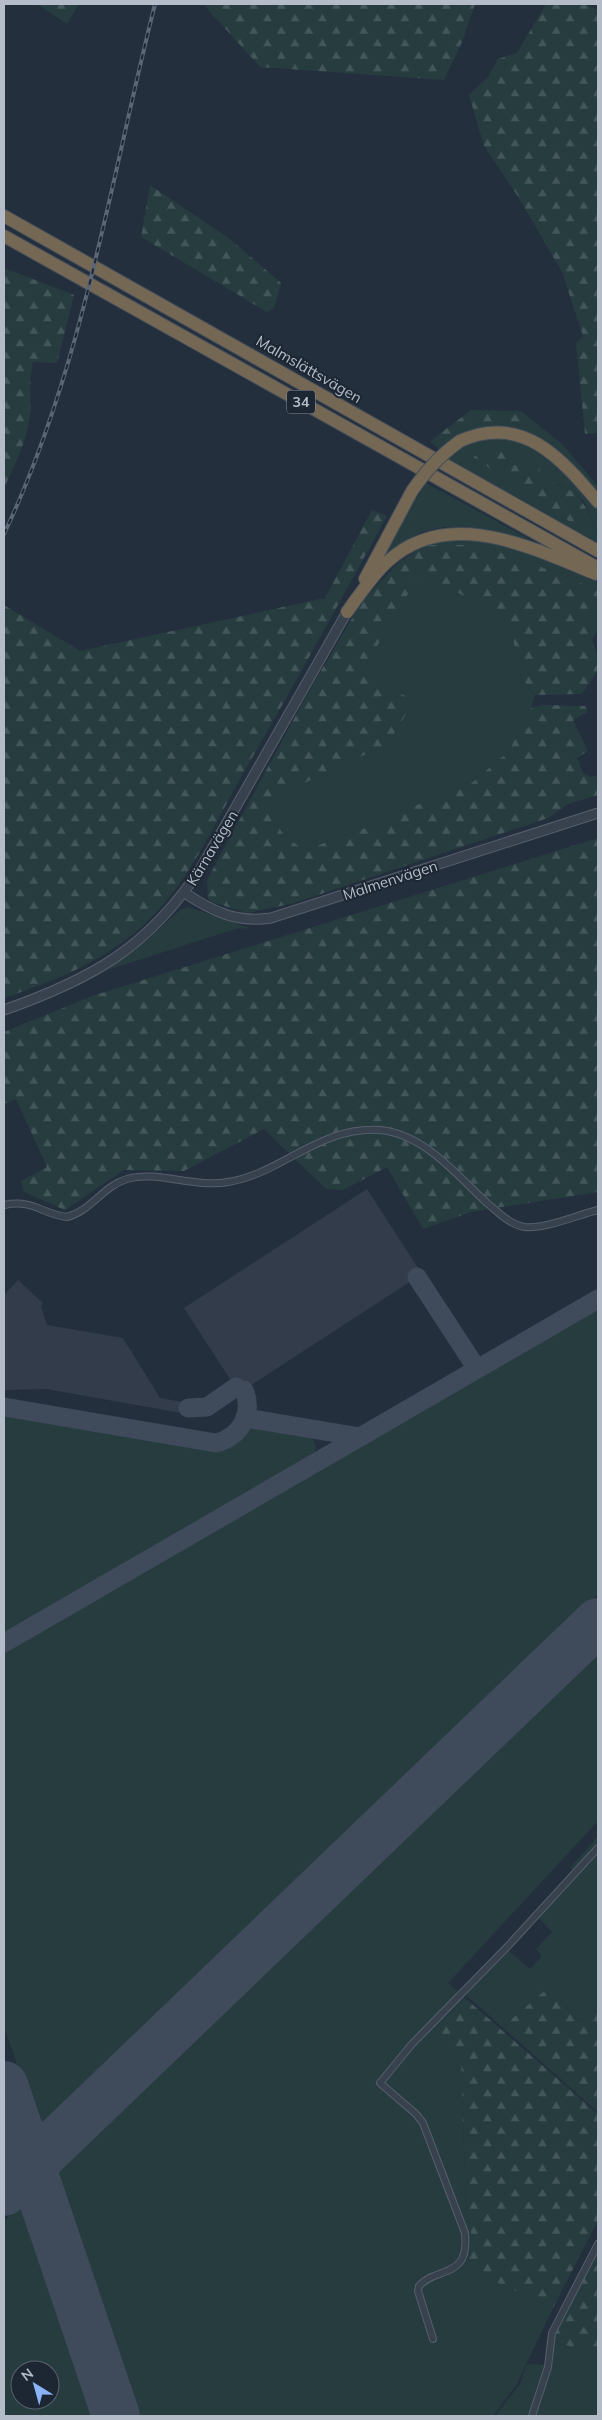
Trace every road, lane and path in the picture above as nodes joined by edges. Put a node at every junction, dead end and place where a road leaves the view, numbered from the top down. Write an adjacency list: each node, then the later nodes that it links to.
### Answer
1 (4, 216): 4 (highway, Malmslättsvägen / 34)
2 (4, 236): 5 (highway, 34)
3 (598, 502): 7 (highway, bridge)
4 (598, 551)
5 (598, 568)
6 (598, 576): 7 (highway)
7 (347, 612): 9 (street, Kärnavägen)
8 (598, 813): 9 (street, Malmenvägen)
9 (185, 893): 10 (street, Kärnavägen)
10 (4, 1010)
11 (4, 1205): 12 (street)
12 (598, 1210)
13 (598, 1848): 15 (street)
14 (598, 2244): 16 (street)
15 (432, 2339)
16 (532, 2416)

